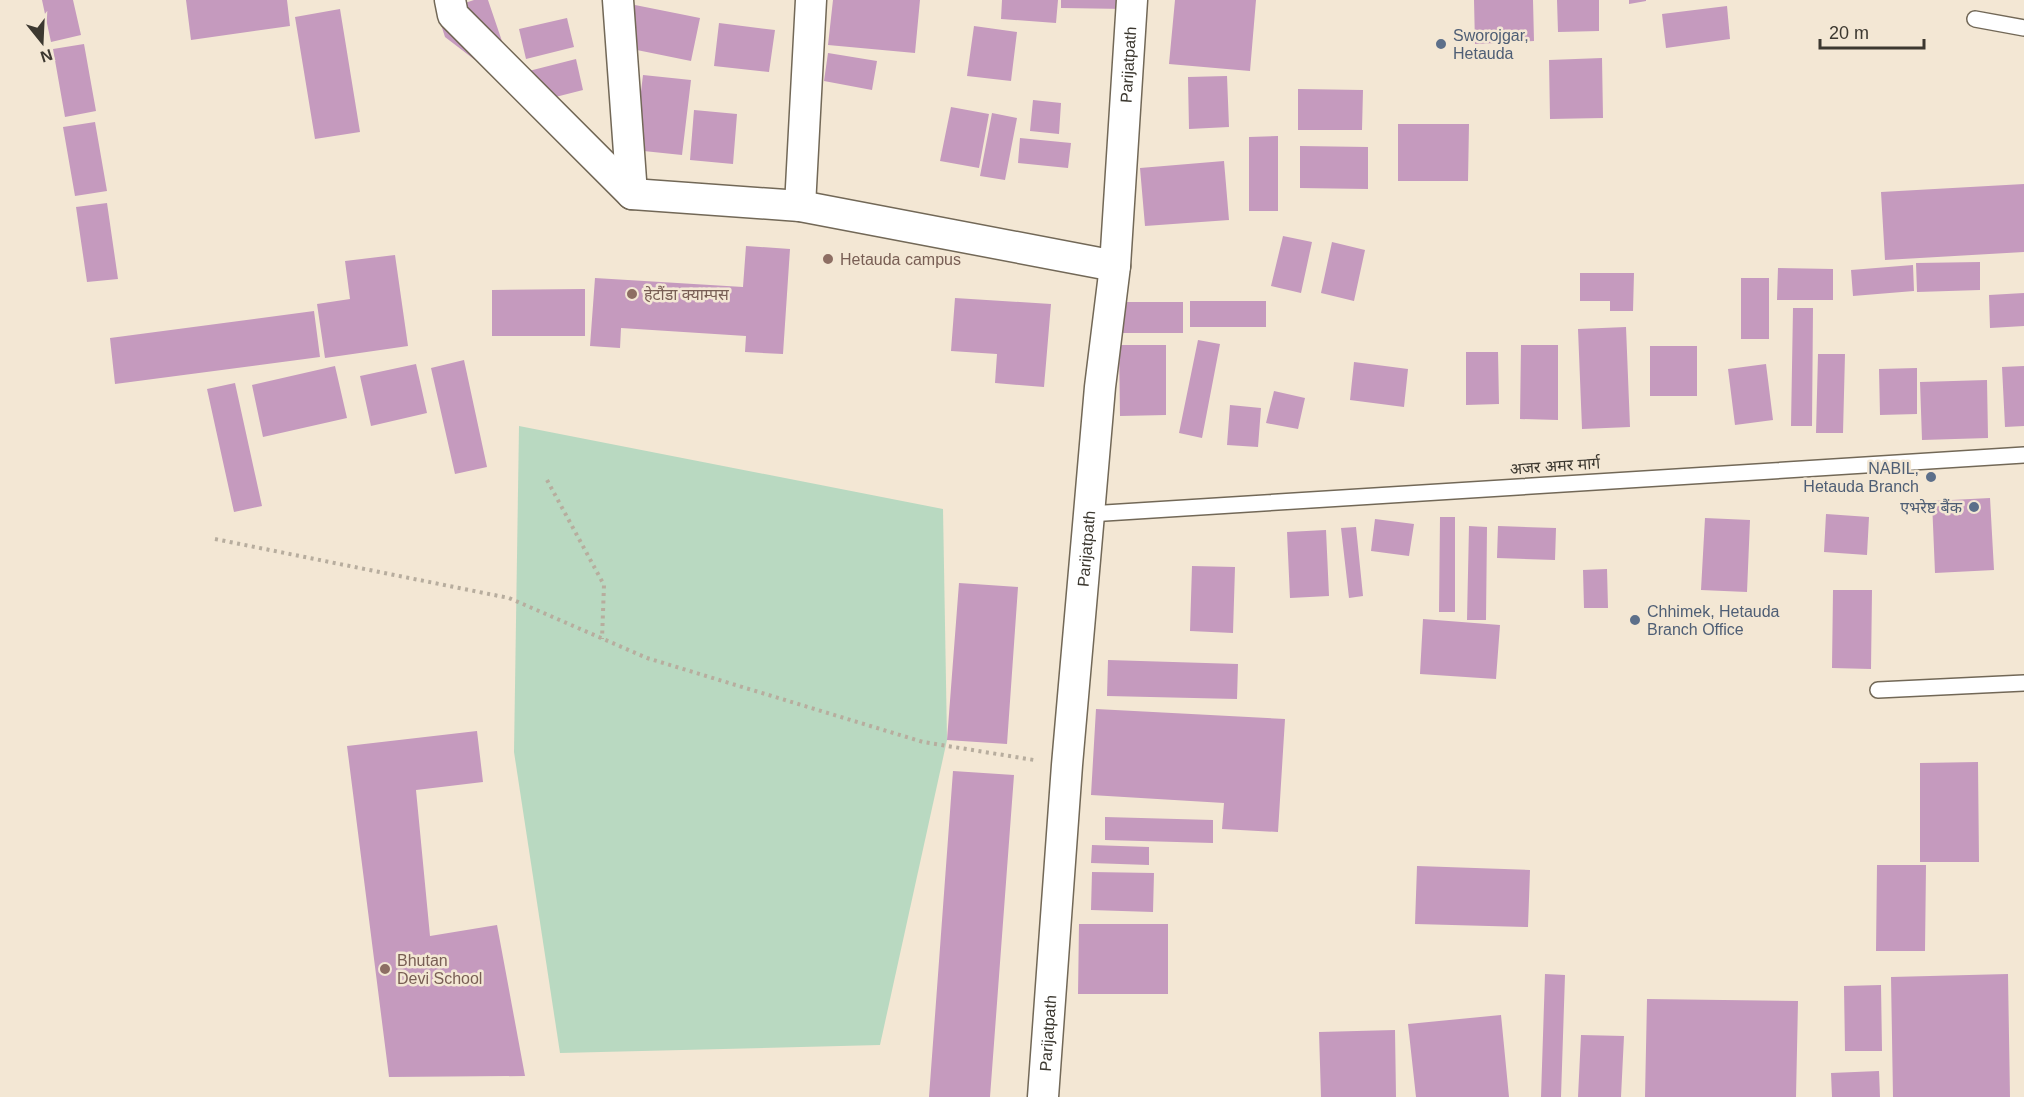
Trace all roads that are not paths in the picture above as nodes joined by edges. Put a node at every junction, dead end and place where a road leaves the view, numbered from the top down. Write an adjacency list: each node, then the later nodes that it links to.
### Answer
1 (450, 0): 7 (street)
2 (618, 0): 7 (street)
3 (811, 0): 8 (street)
4 (1132, 0): 9 (street, Parijatpath)
5 (1975, 20): 6 (lane)
6 (2024, 28)
7 (632, 194): 8 (street)
8 (800, 206): 9 (street)
9 (1115, 266): 11 (street, Parijatpath)
10 (2024, 455): 11 (lane, अजर अमर मार्ग)
11 (1089, 514): 14 (street, Parijatpath)
12 (2024, 682): 13 (lane)
13 (1878, 690)
14 (1043, 1097)

